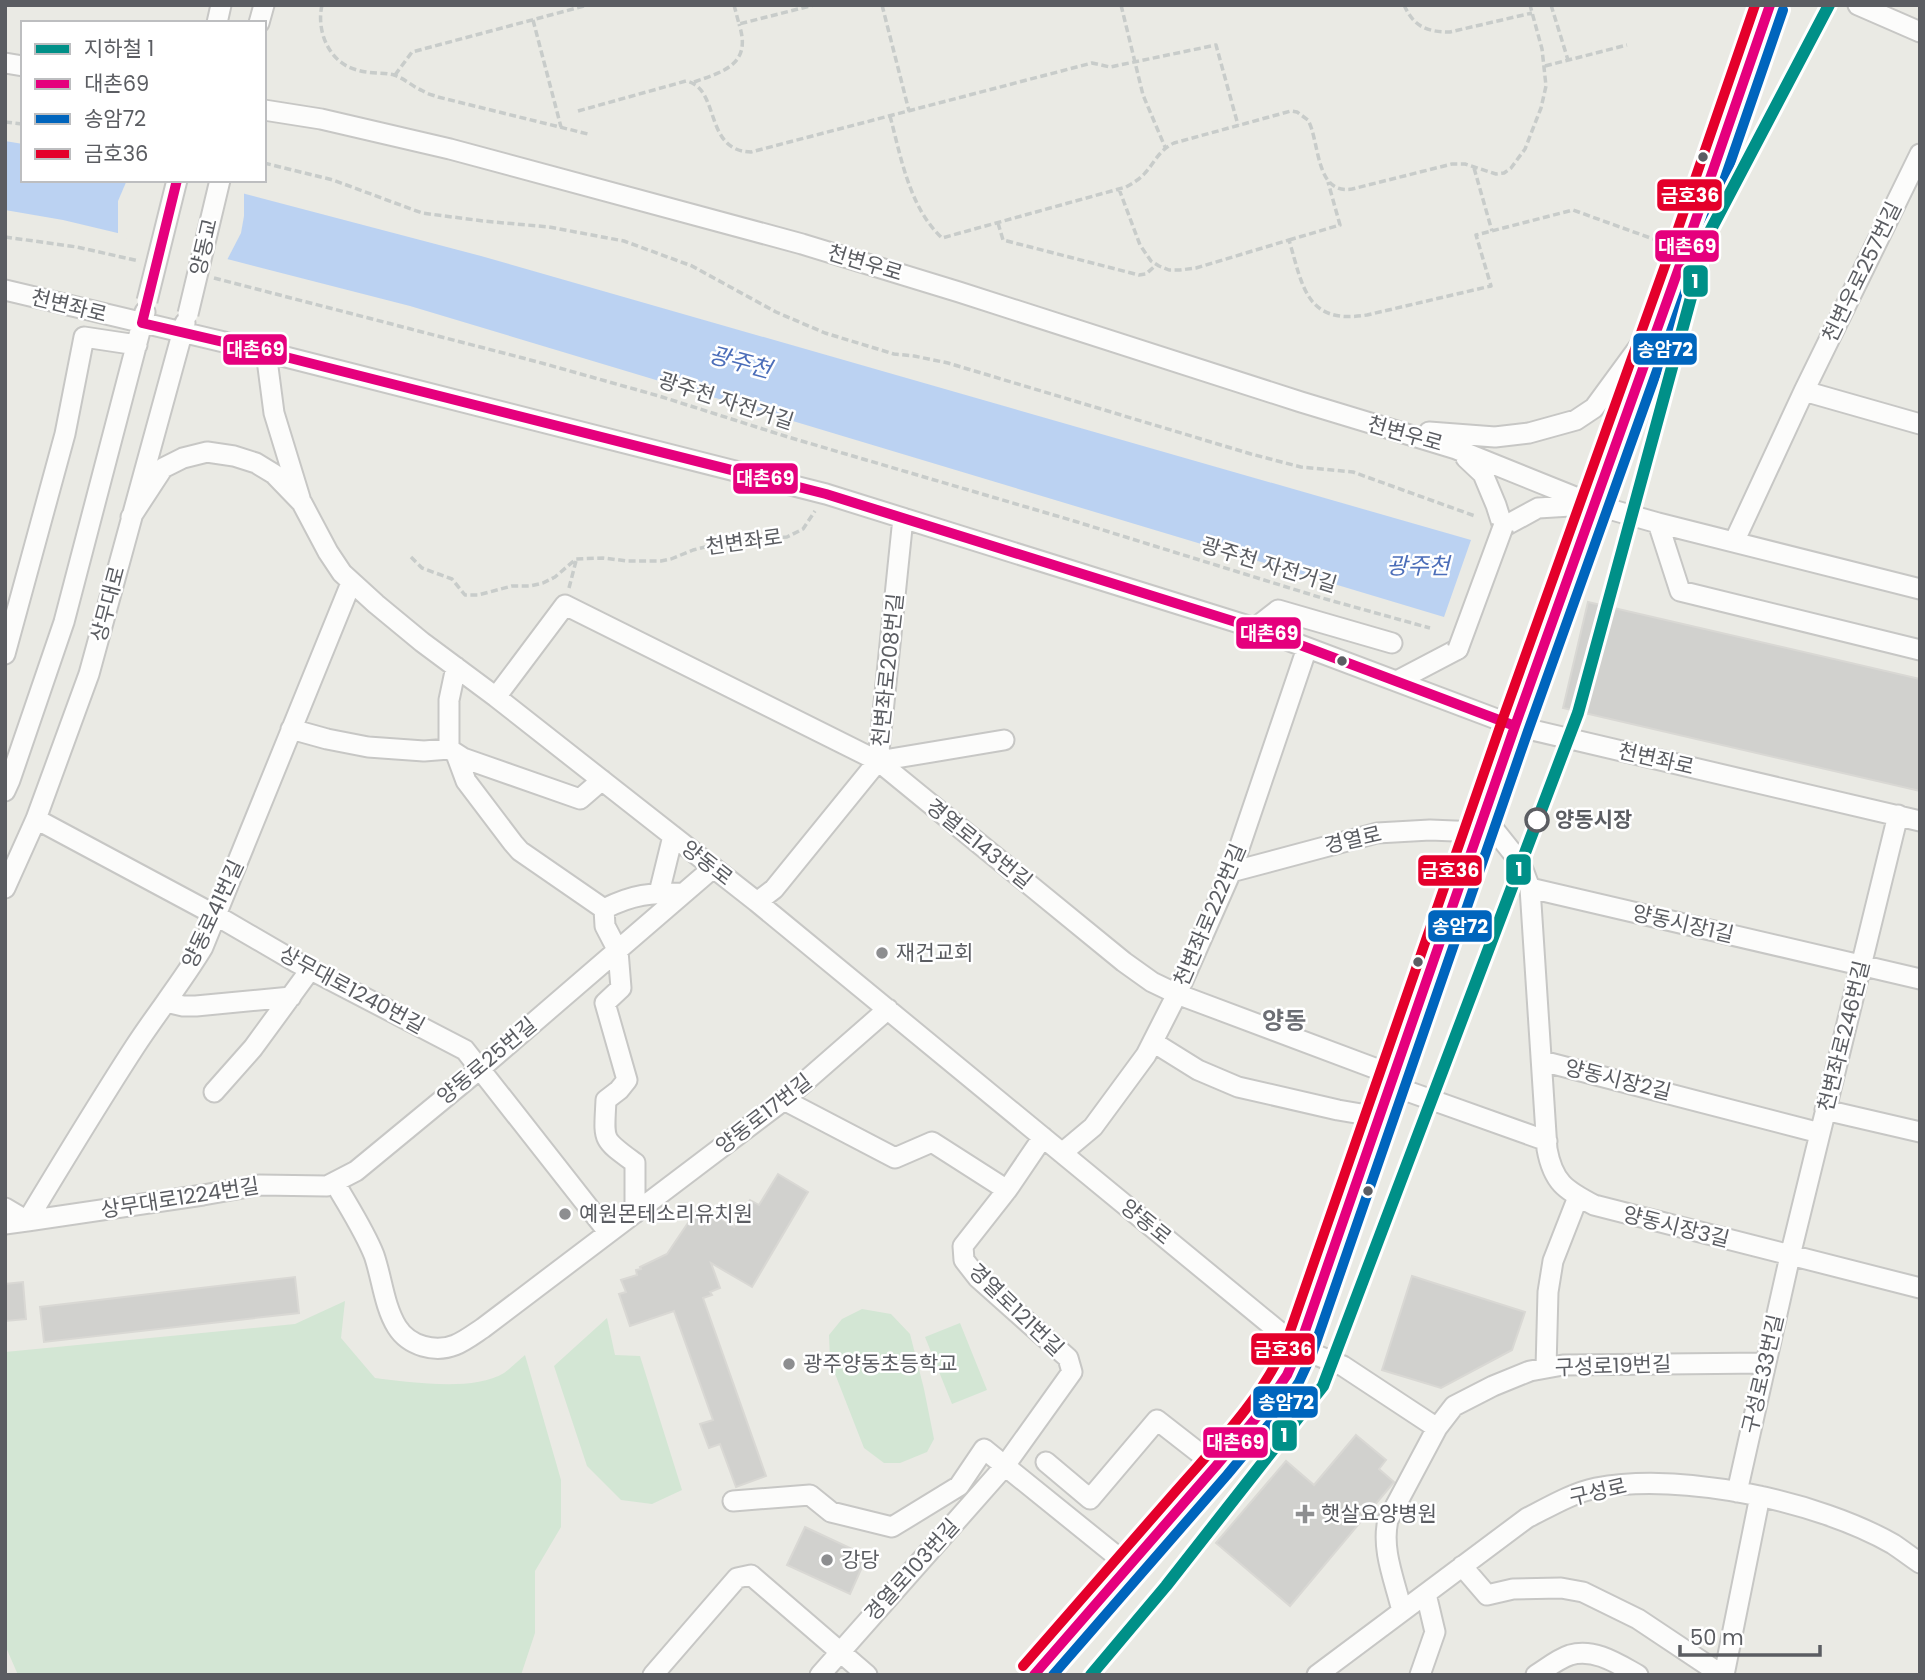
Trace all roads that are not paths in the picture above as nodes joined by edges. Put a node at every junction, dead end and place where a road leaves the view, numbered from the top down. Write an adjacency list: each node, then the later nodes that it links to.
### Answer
1 (1770, 5): 10 (street)
2 (1858, 5): 3 (street)
3 (1920, 32)
4 (266, 110): 17 (street, 천변우로)
5 (1920, 154): 15 (street, 천변우로257번길)
6 (177, 182): 11 (street, 상무대로, bridge)
7 (220, 182): 9 (street, 양동교, bridge)
8 (5, 290): 11 (street, 천변좌로)
9 (188, 314): 12 (street, 상무대로)
10 (1662, 315): 17 (street); 20 (street)
11 (142, 323): 12 (street, 천변좌로); 13 (street, 상무대로)
12 (181, 332): 14 (street, 천변좌로); 21 (street, 상무대로)
13 (137, 345): 32 (street); 42 (street, 상무대로)
14 (266, 352): 19 (street); 22 (street, 천변좌로)
15 (1804, 391): 16 (street); 25 (street, 천변우로257번길)
16 (1920, 424)
17 (1393, 430): 18 (street, 천변우로)
18 (1456, 449): 20 (street, 천변우로); 24 (street, 천변우로)
19 (302, 502): 21 (street, 양동로); 26 (street, 양동로)
20 (1595, 505): 23 (street, 천변우로); 24 (street); 36 (street, bridge)
21 (131, 517): 44 (street, 상무대로)
22 (903, 518): 28 (street, 천변좌로); 40 (street, 천변좌로208번길)
23 (1658, 523): 25 (street, 천변우로); 31 (street)
24 (1503, 527): 34 (street, bridge)
25 (1734, 542): 27 (street, 천변우로)
26 (351, 583): 33 (street, 양동로); 37 (street, 양동로41번길)
27 (1920, 589)
28 (1255, 628): 29 (street); 30 (street, 천변좌로)
29 (1392, 643)
30 (1307, 648): 34 (street, 천변좌로); 49 (street, 천변좌로222번길)
31 (1920, 650)
32 (5, 654)
33 (456, 667): 35 (street, 양동로); 39 (street)
34 (1397, 681): 36 (street, 천변좌로)
35 (496, 697): 40 (street, 경열로143번길); 41 (street, 양동로)
36 (1515, 726): 43 (street, 천변좌로); 46 (street)
37 (291, 729): 39 (street); 56 (street, 양동로41번길)
38 (1004, 740): 40 (street)
39 (453, 752): 41 (street); 55 (street)
40 (878, 761): 54 (street, 천변좌로208번길); 61 (street, 경열로143번길)
41 (602, 780): 47 (street, 양동로)
42 (5, 791)
43 (1898, 816): 45 (street, 천변좌로); 58 (street, 천변좌로246번길)
44 (36, 819): 50 (street, 상무대로); 56 (street, 상무대로1240번길)
45 (1920, 821)
46 (1481, 824): 49 (street, 경열로); 51 (street); 68 (street)
47 (673, 836): 48 (street, 양동로); 52 (street)
48 (713, 868): 53 (street, 양동로25번길); 54 (street, 양동로)
49 (1231, 872): 61 (street, 천변좌로222번길)
50 (5, 888)
51 (1530, 888): 58 (street, 양동시장1길); 66 (street, 양동시장2길)
52 (659, 893): 53 (street); 55 (street)
53 (683, 893): 57 (street, 양동로25번길)
54 (757, 902): 64 (street, 양동로)
55 (604, 909): 57 (street)
56 (217, 916): 59 (street, 상무대로1240번길); 63 (street, 양동로41번길)
57 (618, 951): 67 (street, 양동로25번길); 83 (street)
58 (1862, 966): 60 (street, 양동시장1길); 71 (street, 천변좌로246번길)
59 (310, 970): 62 (street); 67 (street, 상무대로1240번길)
60 (1920, 979)
61 (1177, 994): 65 (street, 천변좌로222번길); 68 (street, 경열로143번길)
62 (291, 997): 63 (street); 69 (street)
63 (166, 1002): 84 (street, 양동로41번길)
64 (888, 1009): 70 (street, 양동로17번길); 75 (street, 양동로)
65 (1153, 1042): 72 (street); 77 (street, 천변좌로222번길)
66 (1542, 1061): 74 (street, 양동시장2길); 76 (street, 양동시장3길)
67 (481, 1068): 78 (street, 양동로25번길); 86 (street, 상무대로1240번길)
68 (1392, 1080): 72 (street); 76 (street, 경열로143번길)
69 (214, 1092)
70 (784, 1100): 80 (street); 83 (street, 양동로17번길)
71 (1825, 1110): 73 (street); 74 (street, 천변좌로246번길)
72 (1379, 1117): 89 (street)
73 (1920, 1132)
74 (1820, 1133): 87 (street, 천변좌로246번길)
75 (1043, 1137): 77 (street, 양동로); 80 (street)
76 (1547, 1141): 81 (street, 양동시장3길)
77 (1062, 1153): 89 (street, 양동로)
78 (356, 1171): 79 (street, 상무대로1224번길)
79 (335, 1183): 84 (street, 상무대로1224번길); 86 (street, 양동로17번길)
80 (1007, 1190): 93 (street, 경열로121번길)
81 (1578, 1197): 87 (street, 양동시장3길); 91 (street)
82 (5, 1208): 84 (street)
83 (635, 1213): 86 (street, 양동로17번길)
84 (27, 1221): 85 (street, 상무대로1224번길)
85 (5, 1224)
86 (608, 1232)
87 (1790, 1256): 88 (street, 양동시장3길); 90 (street, 구성로33번길)
88 (1916, 1290)
89 (1299, 1348): 92 (street); 95 (street)
90 (1766, 1363): 91 (street, 구성로19번길); 96 (street, 구성로33번길)
91 (1546, 1368): 92 (street, 구성로19번길)
92 (1437, 1428): 103 (street, 구성로19번길)
93 (998, 1462): 98 (street); 100 (street); 104 (street, 경열로103번길)
94 (1046, 1462): 95 (street)
95 (1216, 1466): 100 (street)
96 (1737, 1492): 97 (street, 구성로); 101 (street, 구성로)
97 (1760, 1496): 99 (street, 구성로); 114 (street)
98 (733, 1501)
99 (1920, 1563)
100 (1129, 1566): 109 (street)
101 (1462, 1566): 102 (street, 구성로); 114 (street)
102 (1426, 1594): 103 (street, 구성로); 111 (street)
103 (1402, 1611): 105 (street, 구성로)
104 (840, 1652): 106 (street); 107 (street, 경열로103번길); 108 (street)
105 (1337, 1668): 110 (street, 구성로)
106 (653, 1675)
107 (820, 1675)
108 (867, 1675)
109 (1034, 1675)
110 (1317, 1675)
111 (1420, 1675)
112 (1536, 1675): 113 (street)
113 (1638, 1675)
114 (1723, 1675)

